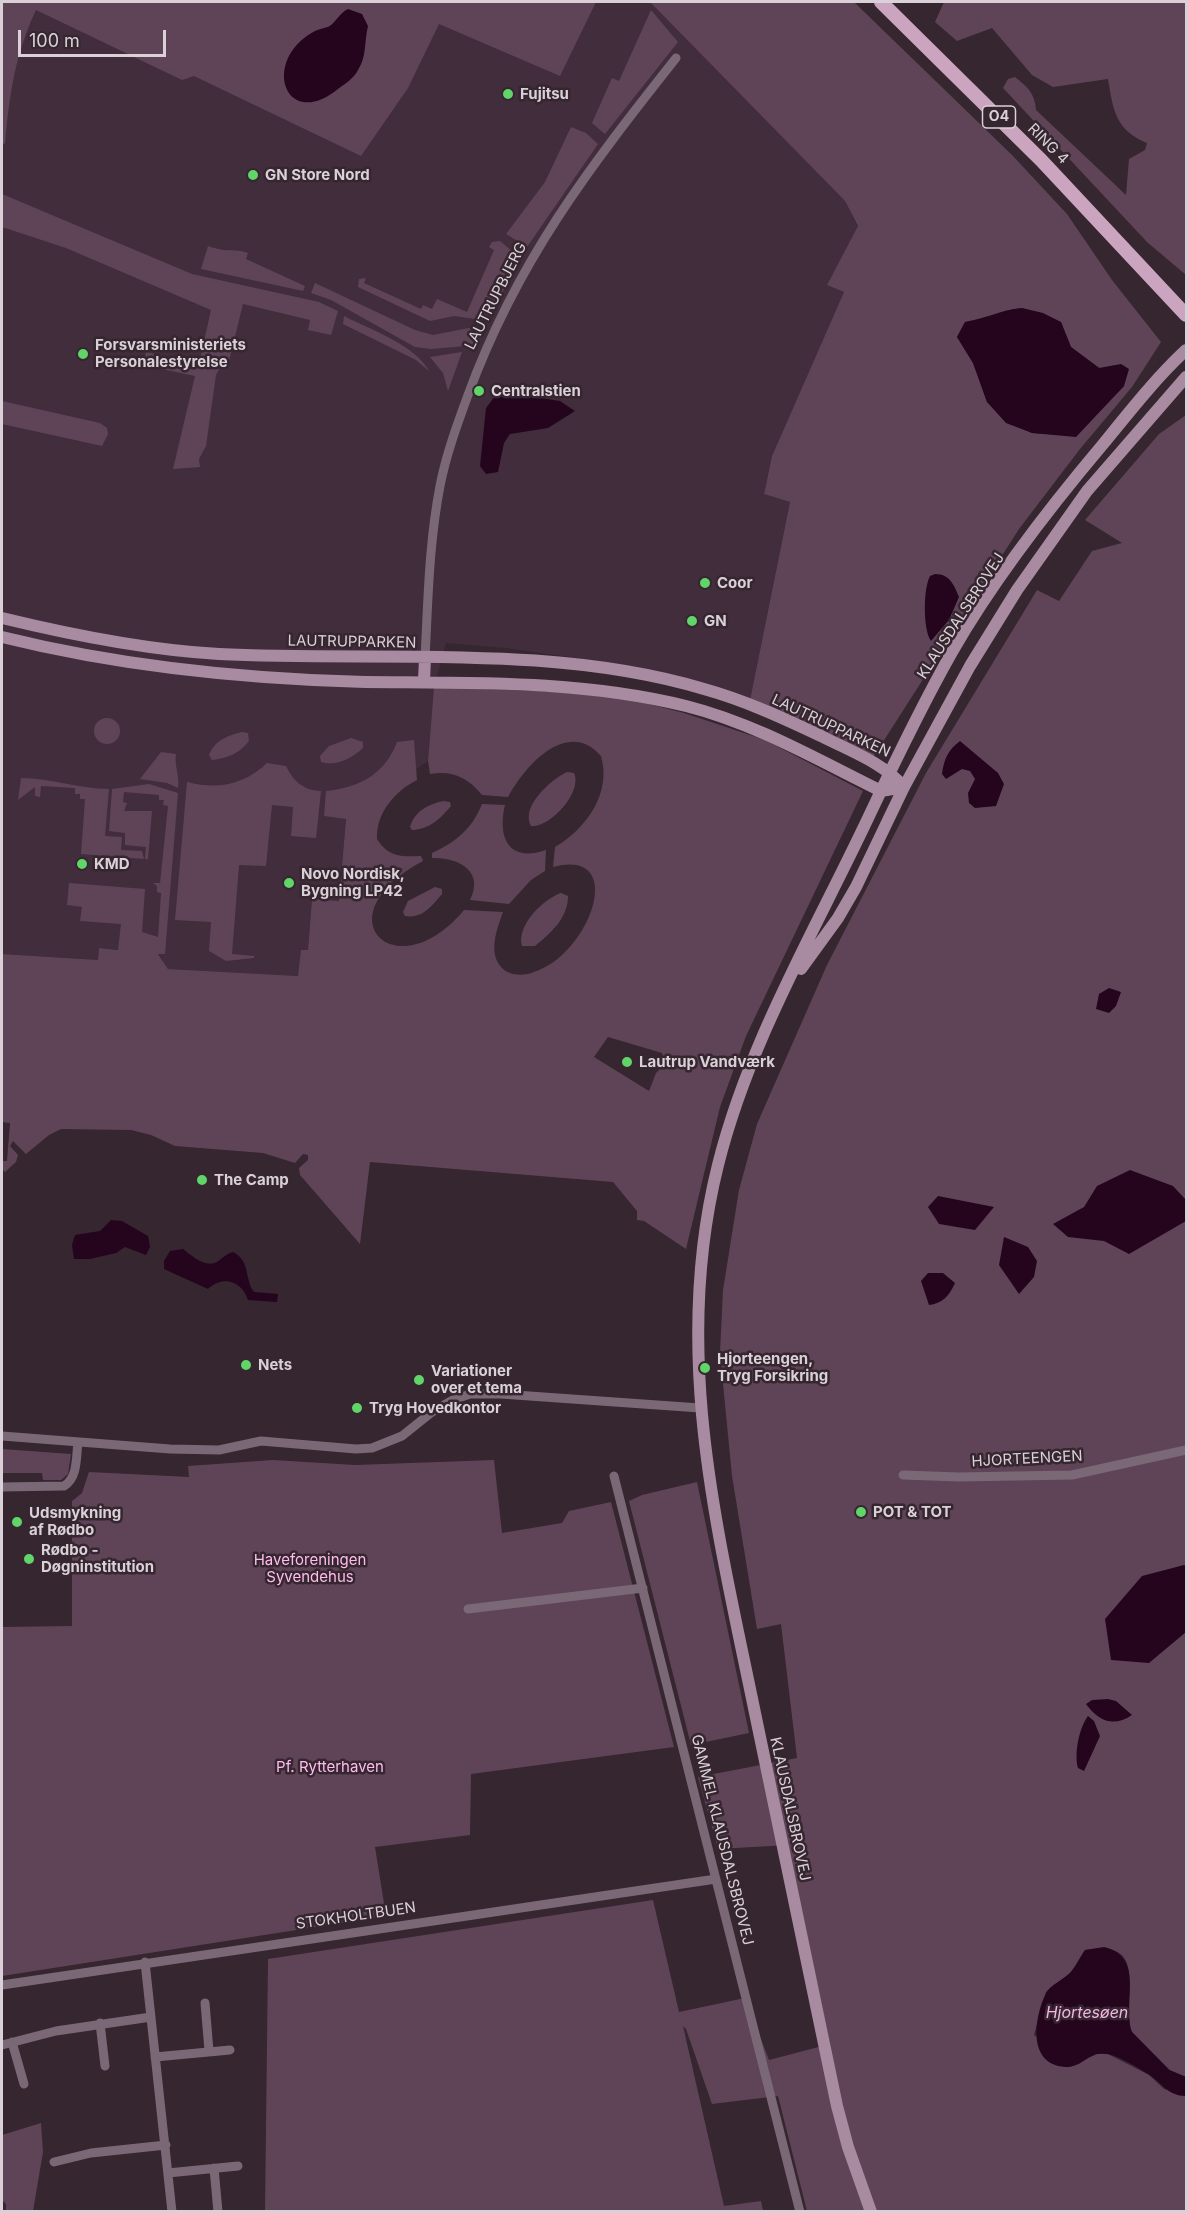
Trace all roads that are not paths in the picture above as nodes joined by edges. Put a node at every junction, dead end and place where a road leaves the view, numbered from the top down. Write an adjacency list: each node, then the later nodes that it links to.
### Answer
1 (881, 2): 3 (main road, RING 4 / O4)
2 (676, 58): 8 (street, LAUTRUPBJERG)
3 (1186, 315)
4 (1186, 350): 10 (street, KLAUSDALSBROVEJ)
5 (1186, 377): 11 (street, KLAUSDALSBROVEJ)
6 (2, 618): 8 (street, LAUTRUPPARKEN)
7 (2, 637): 9 (street)
8 (425, 658): 9 (street); 10 (street, LAUTRUPPARKEN)
9 (424, 681): 12 (street)
10 (890, 771): 11 (street, LAUTRUPPARKEN); 12 (street, KLAUSDALSBROVEJ)
11 (904, 787): 12 (street); 13 (street, KLAUSDALSBROVEJ)
12 (881, 790): 13 (street, KLAUSDALSBROVEJ)
13 (781, 996): 14 (street, KLAUSDALSBROVEJ)
14 (700, 1408): 16 (street); 44 (street, KLAUSDALSBROVEJ)
15 (2, 1436): 16 (street)
16 (78, 1442): 20 (street)
17 (1186, 1450): 18 (street, HJORTEENGEN)
18 (903, 1475)
19 (614, 1476): 21 (street, GAMMEL KLAUSDALSBROVEJ)
20 (2, 1487)
21 (643, 1588): 22 (street); 23 (street, GAMMEL KLAUSDALSBROVEJ)
22 (468, 1610)
23 (716, 1879): 24 (street, STOKHOLTBUEN); 43 (street, GAMMEL KLAUSDALSBROVEJ)
24 (145, 1962): 25 (street, STOKHOLTBUEN); 27 (street)
25 (2, 1985)
26 (205, 2003): 32 (street)
27 (151, 2017): 28 (street); 33 (street)
28 (100, 2023): 29 (street); 34 (street)
29 (12, 2042): 30 (street); 35 (street)
30 (2, 2045)
31 (230, 2050): 32 (street)
32 (210, 2052): 33 (street)
33 (155, 2057): 36 (street)
34 (105, 2066)
35 (24, 2084)
36 (165, 2145): 37 (street); 40 (street)
37 (54, 2162)
38 (238, 2166): 39 (street)
39 (214, 2168): 40 (street); 42 (street)
40 (168, 2173): 41 (street)
41 (172, 2211)
42 (218, 2211)
43 (800, 2211)
44 (871, 2211)

